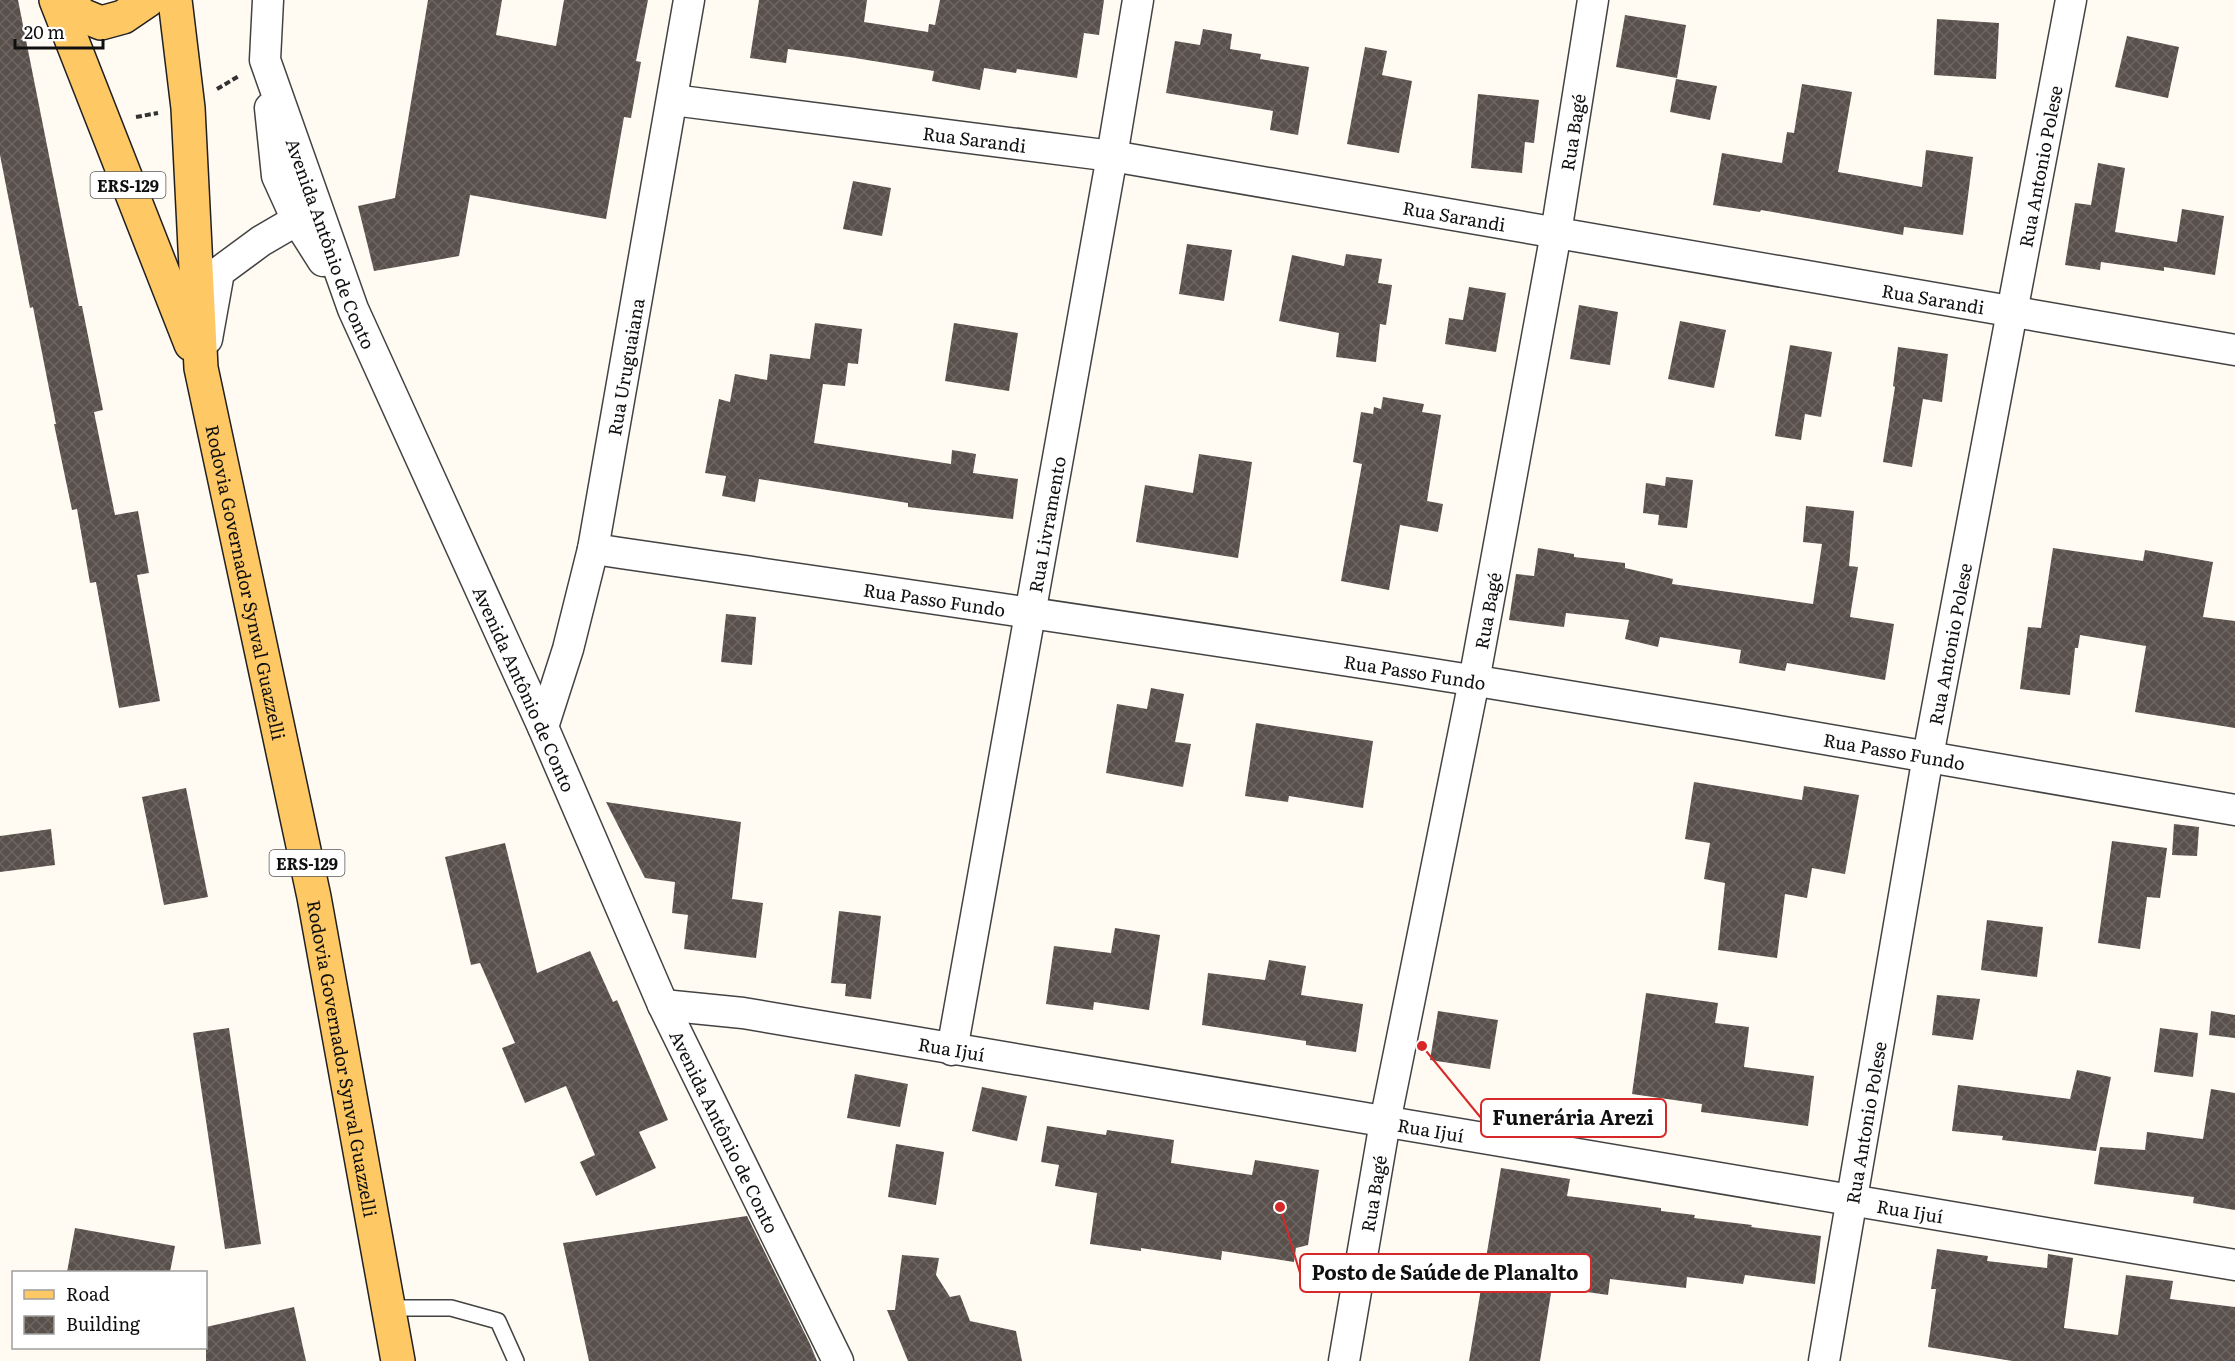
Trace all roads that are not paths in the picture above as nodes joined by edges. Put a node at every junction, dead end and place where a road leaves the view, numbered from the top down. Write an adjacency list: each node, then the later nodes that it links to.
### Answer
1 (56, 0): 18 (main road, Rodovia Governador Synval Guazzelli / ERS-129)
2 (72, 0): 3 (main road)
3 (148, 0)
4 (175, 0): 18 (main road, Rodovia Governador Synval Guazzelli / ERS-129)
5 (268, 0): 10 (street, Avenida Antônio de Conto)
6 (689, 0): 11 (street, Rua Uruguaiana)
7 (1138, 0): 12 (street, Rua Livramento)
8 (1593, 0): 14 (street, Rua Bagé)
9 (2071, 0): 16 (street, Rua Antonio Polese)
10 (265, 60): 13 (street); 15 (street, Avenida Antônio de Conto)
11 (673, 100): 12 (street, Rua Sarandi); 19 (street, Rua Uruguaiana)
12 (1112, 156): 14 (street, Rua Sarandi); 20 (street, Rua Livramento)
13 (297, 220): 15 (street); 18 (street)
14 (1556, 233): 16 (street, Rua Sarandi); 21 (street, Rua Bagé)
15 (353, 309): 22 (street, Avenida Antônio de Conto)
16 (2013, 312): 17 (street, Rua Sarandi); 23 (street, Rua Antonio Polese)
17 (2235, 350)
18 (201, 368): 30 (main road, Rodovia Governador Synval Guazzelli / ERS-129)
19 (593, 549): 20 (street, Rua Passo Fundo); 22 (street, Rua Uruguaiana)
20 (1030, 612): 21 (street, Rua Passo Fundo); 26 (street, Rua Livramento)
21 (1474, 681): 23 (street, Rua Passo Fundo); 27 (street, Rua Bagé)
22 (543, 727): 25 (street, Avenida Antônio de Conto)
23 (1928, 756): 24 (street, Rua Passo Fundo); 28 (street, Rua Antonio Polese)
24 (2235, 810)
25 (663, 1005): 26 (street, Rua Ijuí); 33 (street, Avenida Antônio de Conto)
26 (952, 1050): 27 (street, Rua Ijuí)
27 (1385, 1122): 28 (street, Rua Ijuí); 34 (street, Rua Bagé)
28 (1852, 1200): 29 (street, Rua Ijuí); 35 (street, Rua Antonio Polese)
29 (2235, 1264)
30 (389, 1308): 31 (main road, Rodovia Governador Synval Guazzelli / ERS-129); 32 (lane)
31 (398, 1361)
32 (516, 1361)
33 (838, 1361)
34 (1344, 1361)
35 (1824, 1361)

